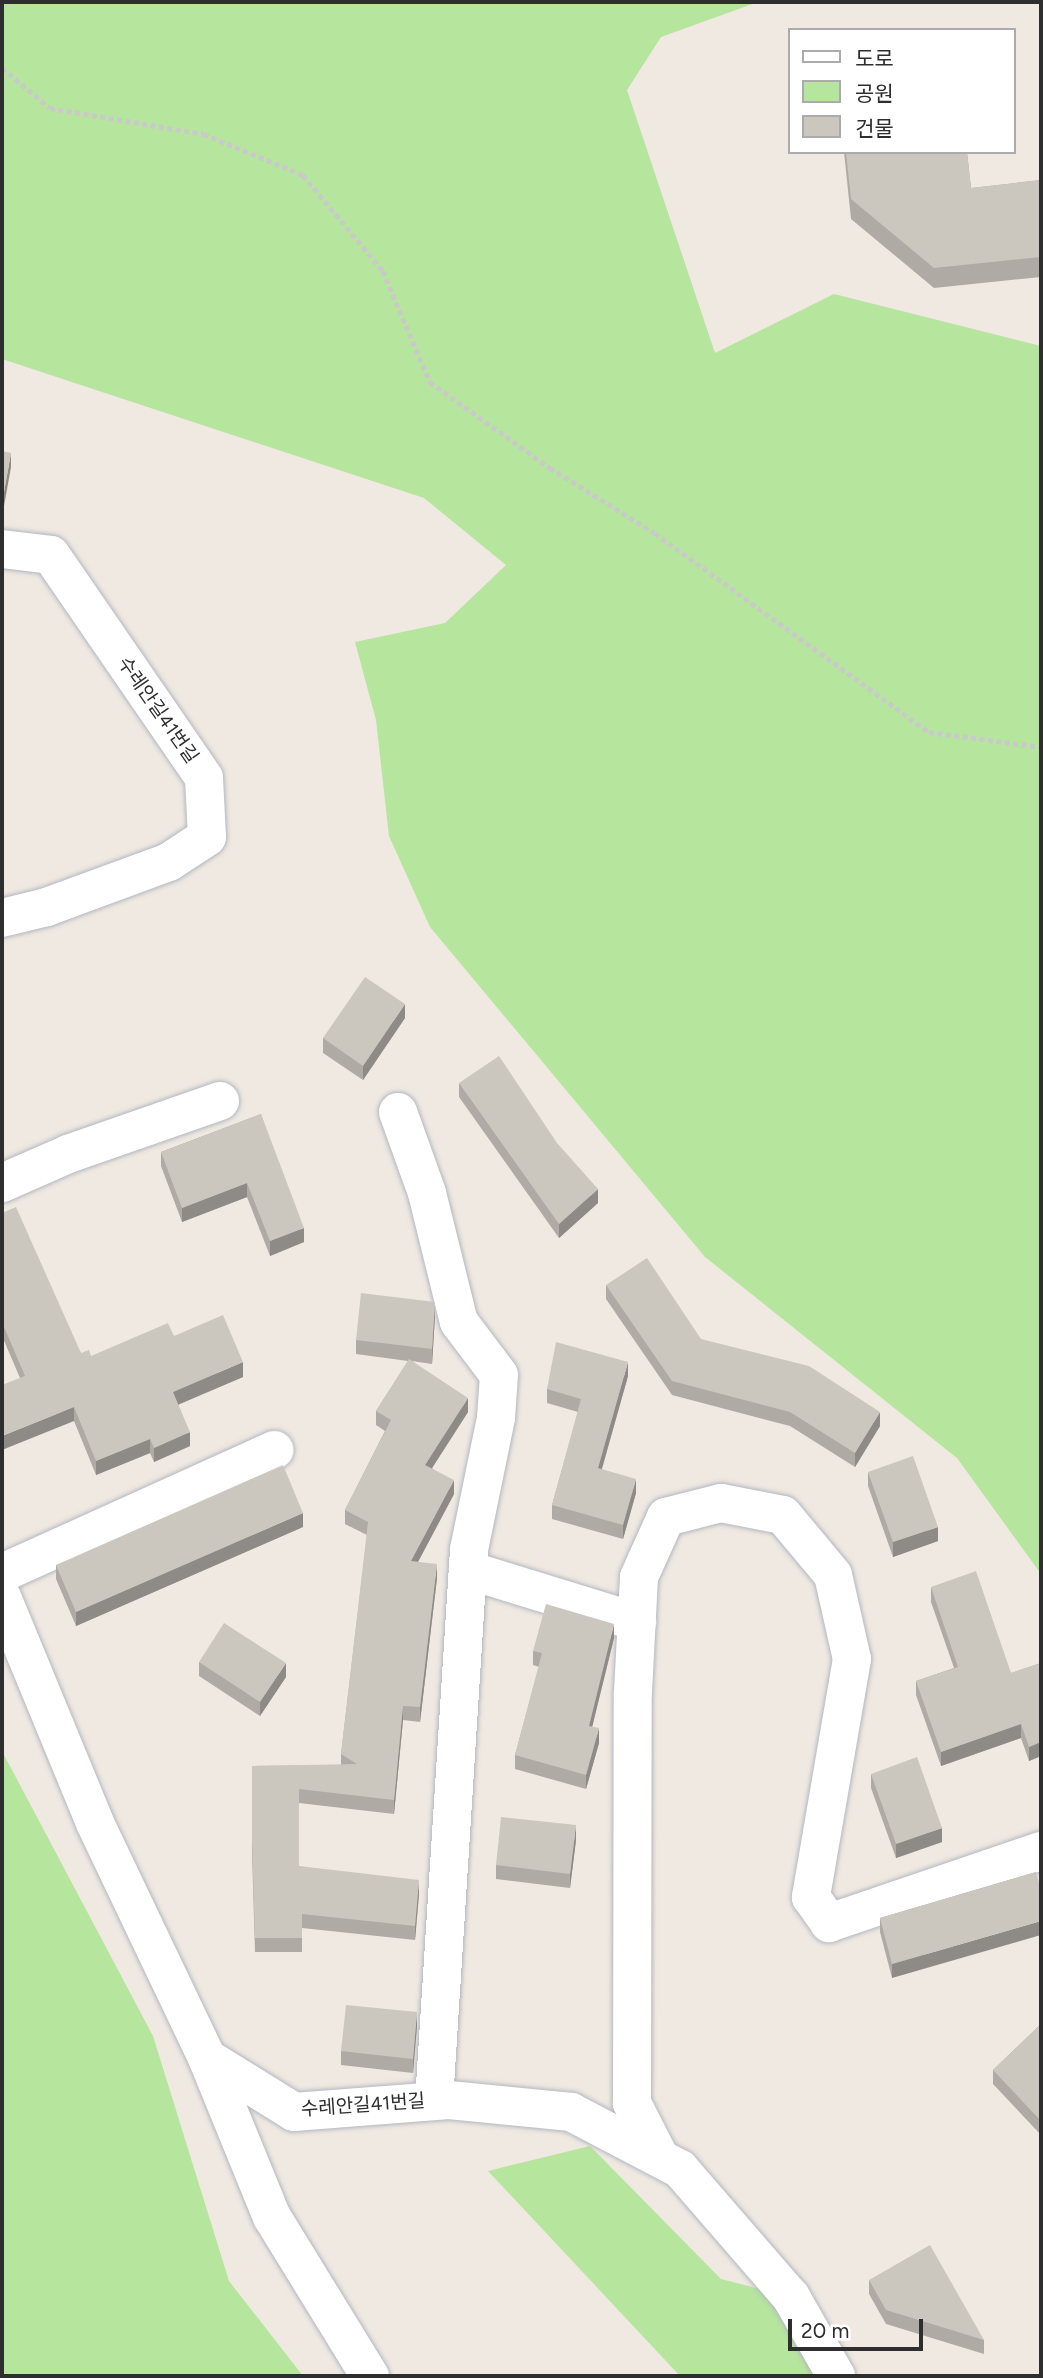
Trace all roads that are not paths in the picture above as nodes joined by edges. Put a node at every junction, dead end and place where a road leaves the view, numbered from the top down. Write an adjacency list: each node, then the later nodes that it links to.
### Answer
1 (2, 549): 2 (lane, 수레안길41번길)
2 (2, 918)
3 (220, 1101): 5 (lane)
4 (398, 1112): 7 (lane)
5 (2, 1183)
6 (274, 1450): 8 (lane)
7 (468, 1570): 10 (lane); 13 (lane)
8 (2, 1573)
9 (2, 1597): 12 (lane)
10 (637, 1622): 11 (lane); 14 (lane)
11 (1041, 1852)
12 (207, 2058): 13 (lane, 수레안길41번길); 15 (lane)
13 (434, 2101): 14 (lane, 수레안길41번길)
14 (660, 2158): 16 (lane, 수레안길41번길)
15 (370, 2376)
16 (836, 2376)

